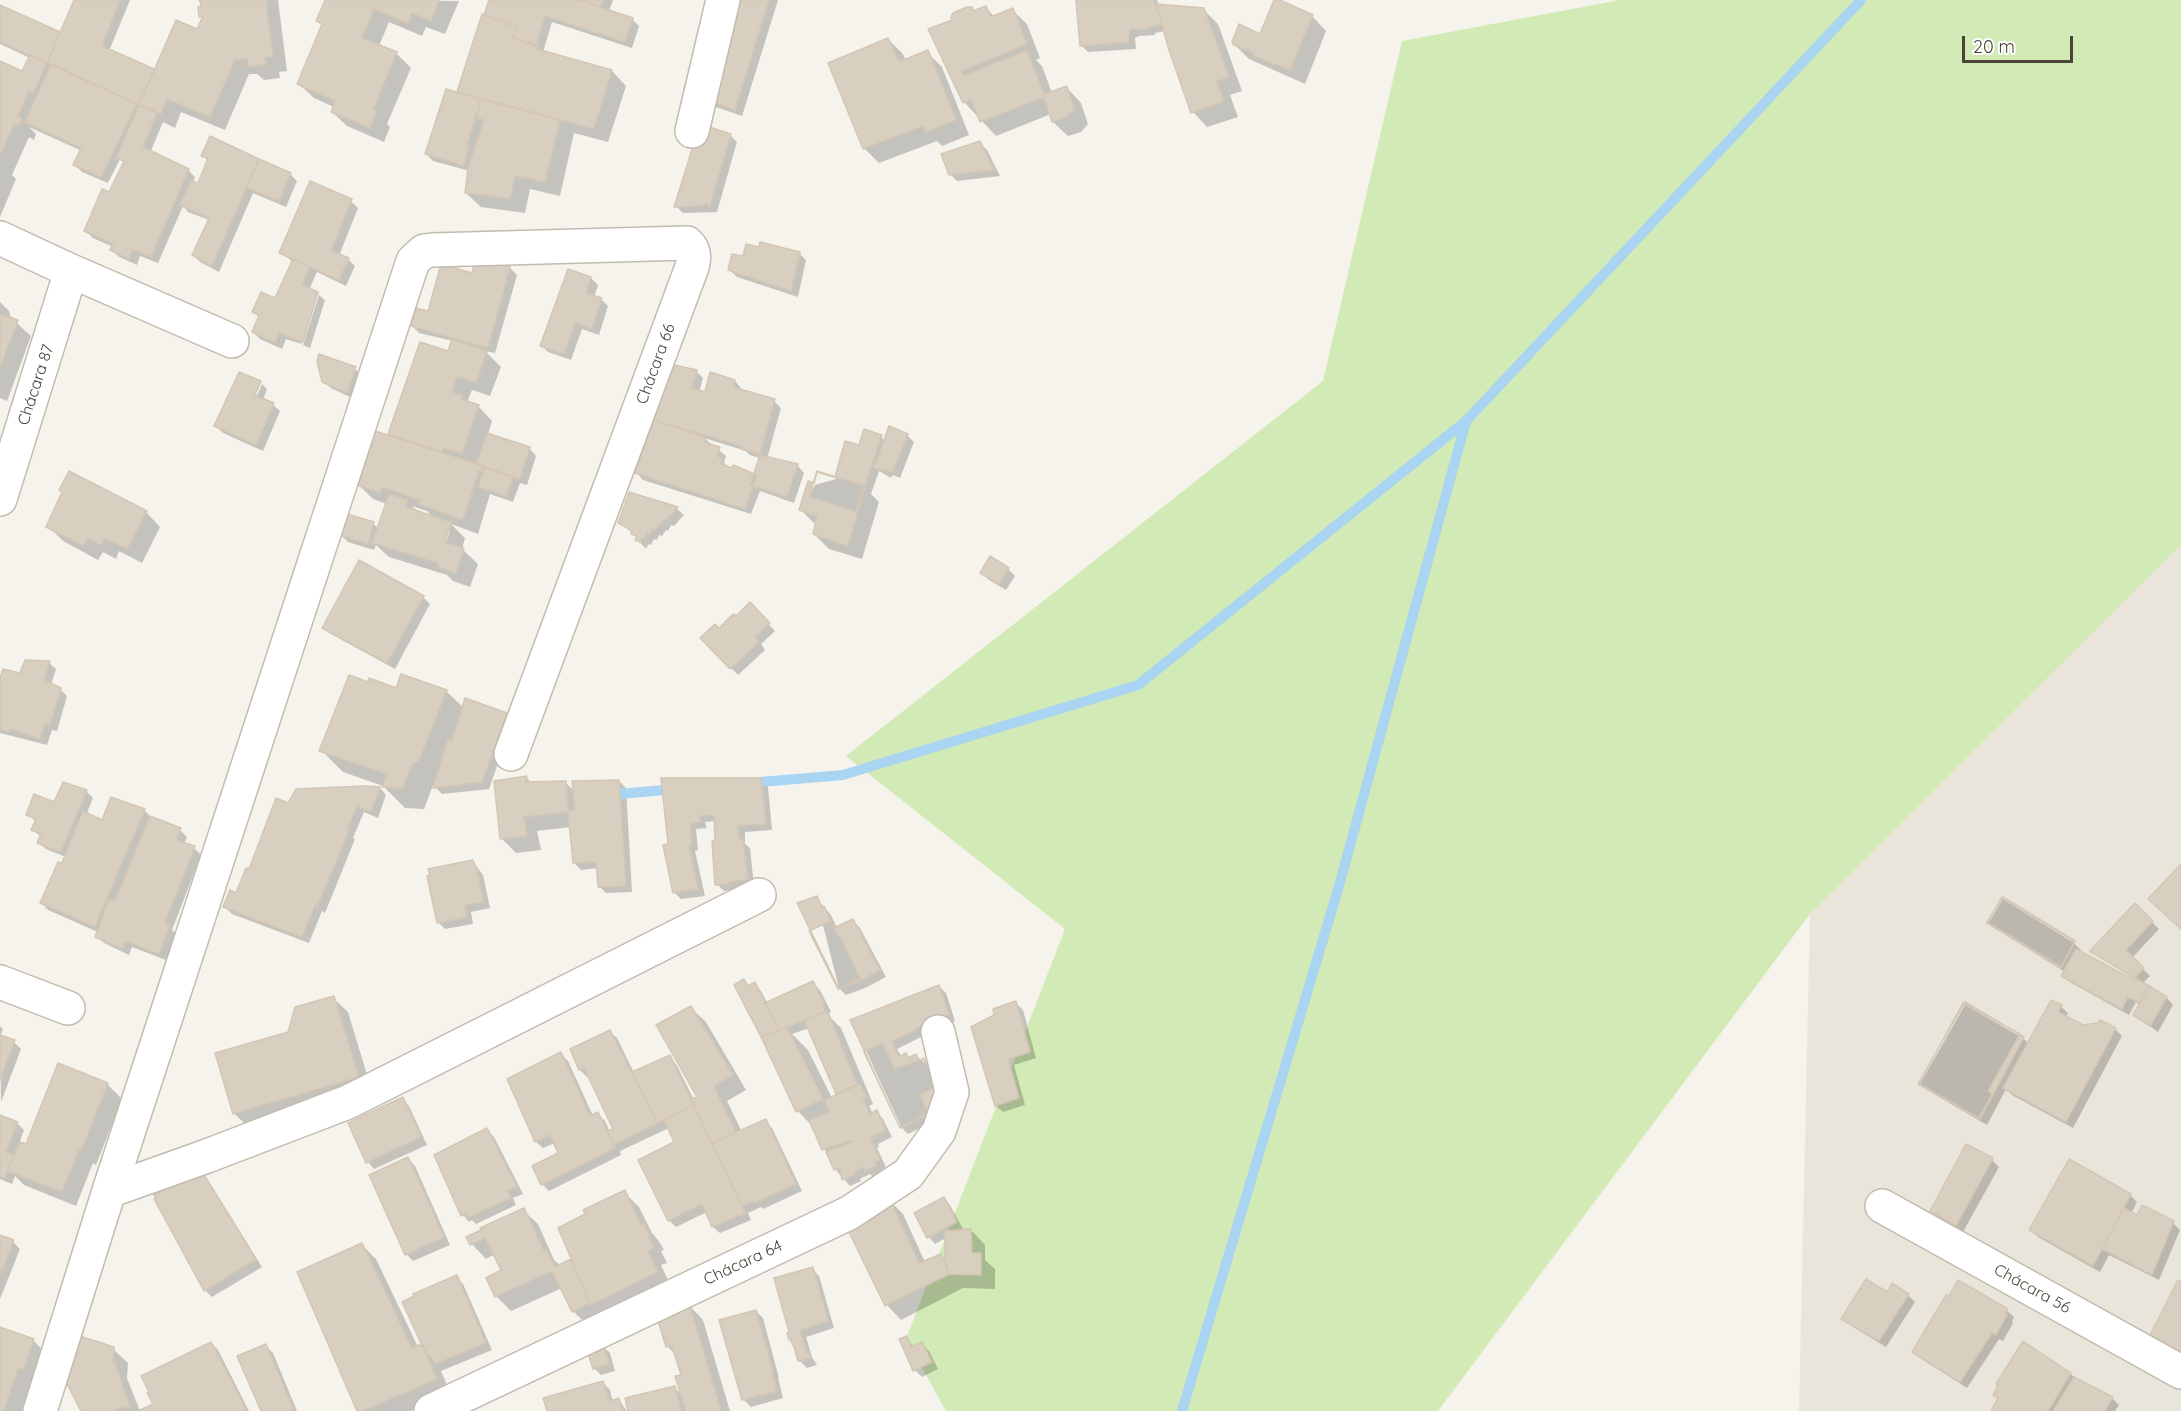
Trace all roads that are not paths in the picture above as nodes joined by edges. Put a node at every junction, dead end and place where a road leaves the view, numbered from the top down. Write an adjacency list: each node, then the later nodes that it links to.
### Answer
1 (723, 0): 2 (street)
2 (692, 131)
3 (0, 238): 4 (street)
4 (71, 271): 5 (street); 6 (street, Chácara 87)
5 (232, 341)
6 (0, 500)
7 (511, 754): 12 (street, Chácara 66)
8 (759, 895): 12 (street)
9 (0, 982): 10 (street)
10 (68, 1008)
11 (938, 1032): 16 (street, Chácara 64)
12 (109, 1191): 15 (street)
13 (1882, 1206): 14 (street, Chácara 56)
14 (2181, 1372)
15 (40, 1411)
16 (431, 1411)

